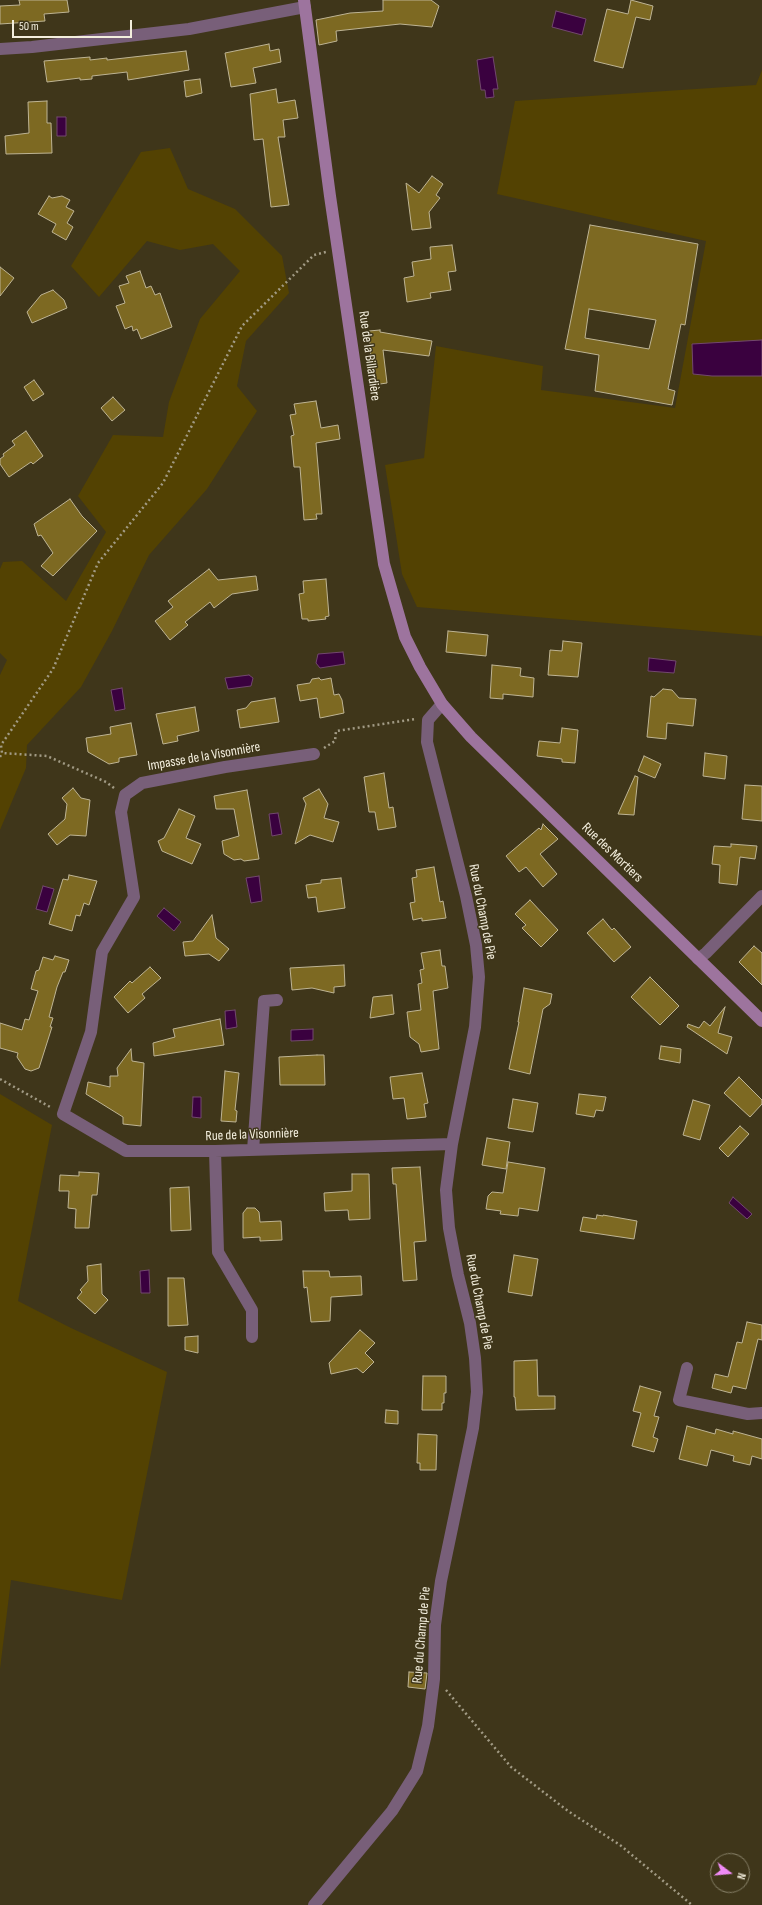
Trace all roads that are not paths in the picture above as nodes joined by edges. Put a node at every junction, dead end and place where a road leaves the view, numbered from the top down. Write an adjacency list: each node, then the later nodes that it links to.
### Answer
1 (304, 4): 2 (street); 3 (street, Rue de la Billardière)
2 (0, 49)
3 (442, 704): 6 (street, Rue des Mortiers); 10 (street, Rue du Champ de Pie)
4 (314, 754): 9 (street, Impasse de la Visonnière)
5 (762, 896): 6 (street)
6 (698, 959): 8 (street, Rue des Mortiers)
7 (277, 1000): 11 (street)
8 (762, 1021)
9 (63, 1114): 12 (street, Rue de la Visonnière)
10 (452, 1144): 11 (street, Rue de la Visonnière); 16 (street, Rue du Champ de Pie)
11 (253, 1150): 12 (street, Rue de la Visonnière)
12 (216, 1151): 13 (street)
13 (252, 1337)
14 (687, 1368): 15 (street)
15 (762, 1413)
16 (314, 1905)

